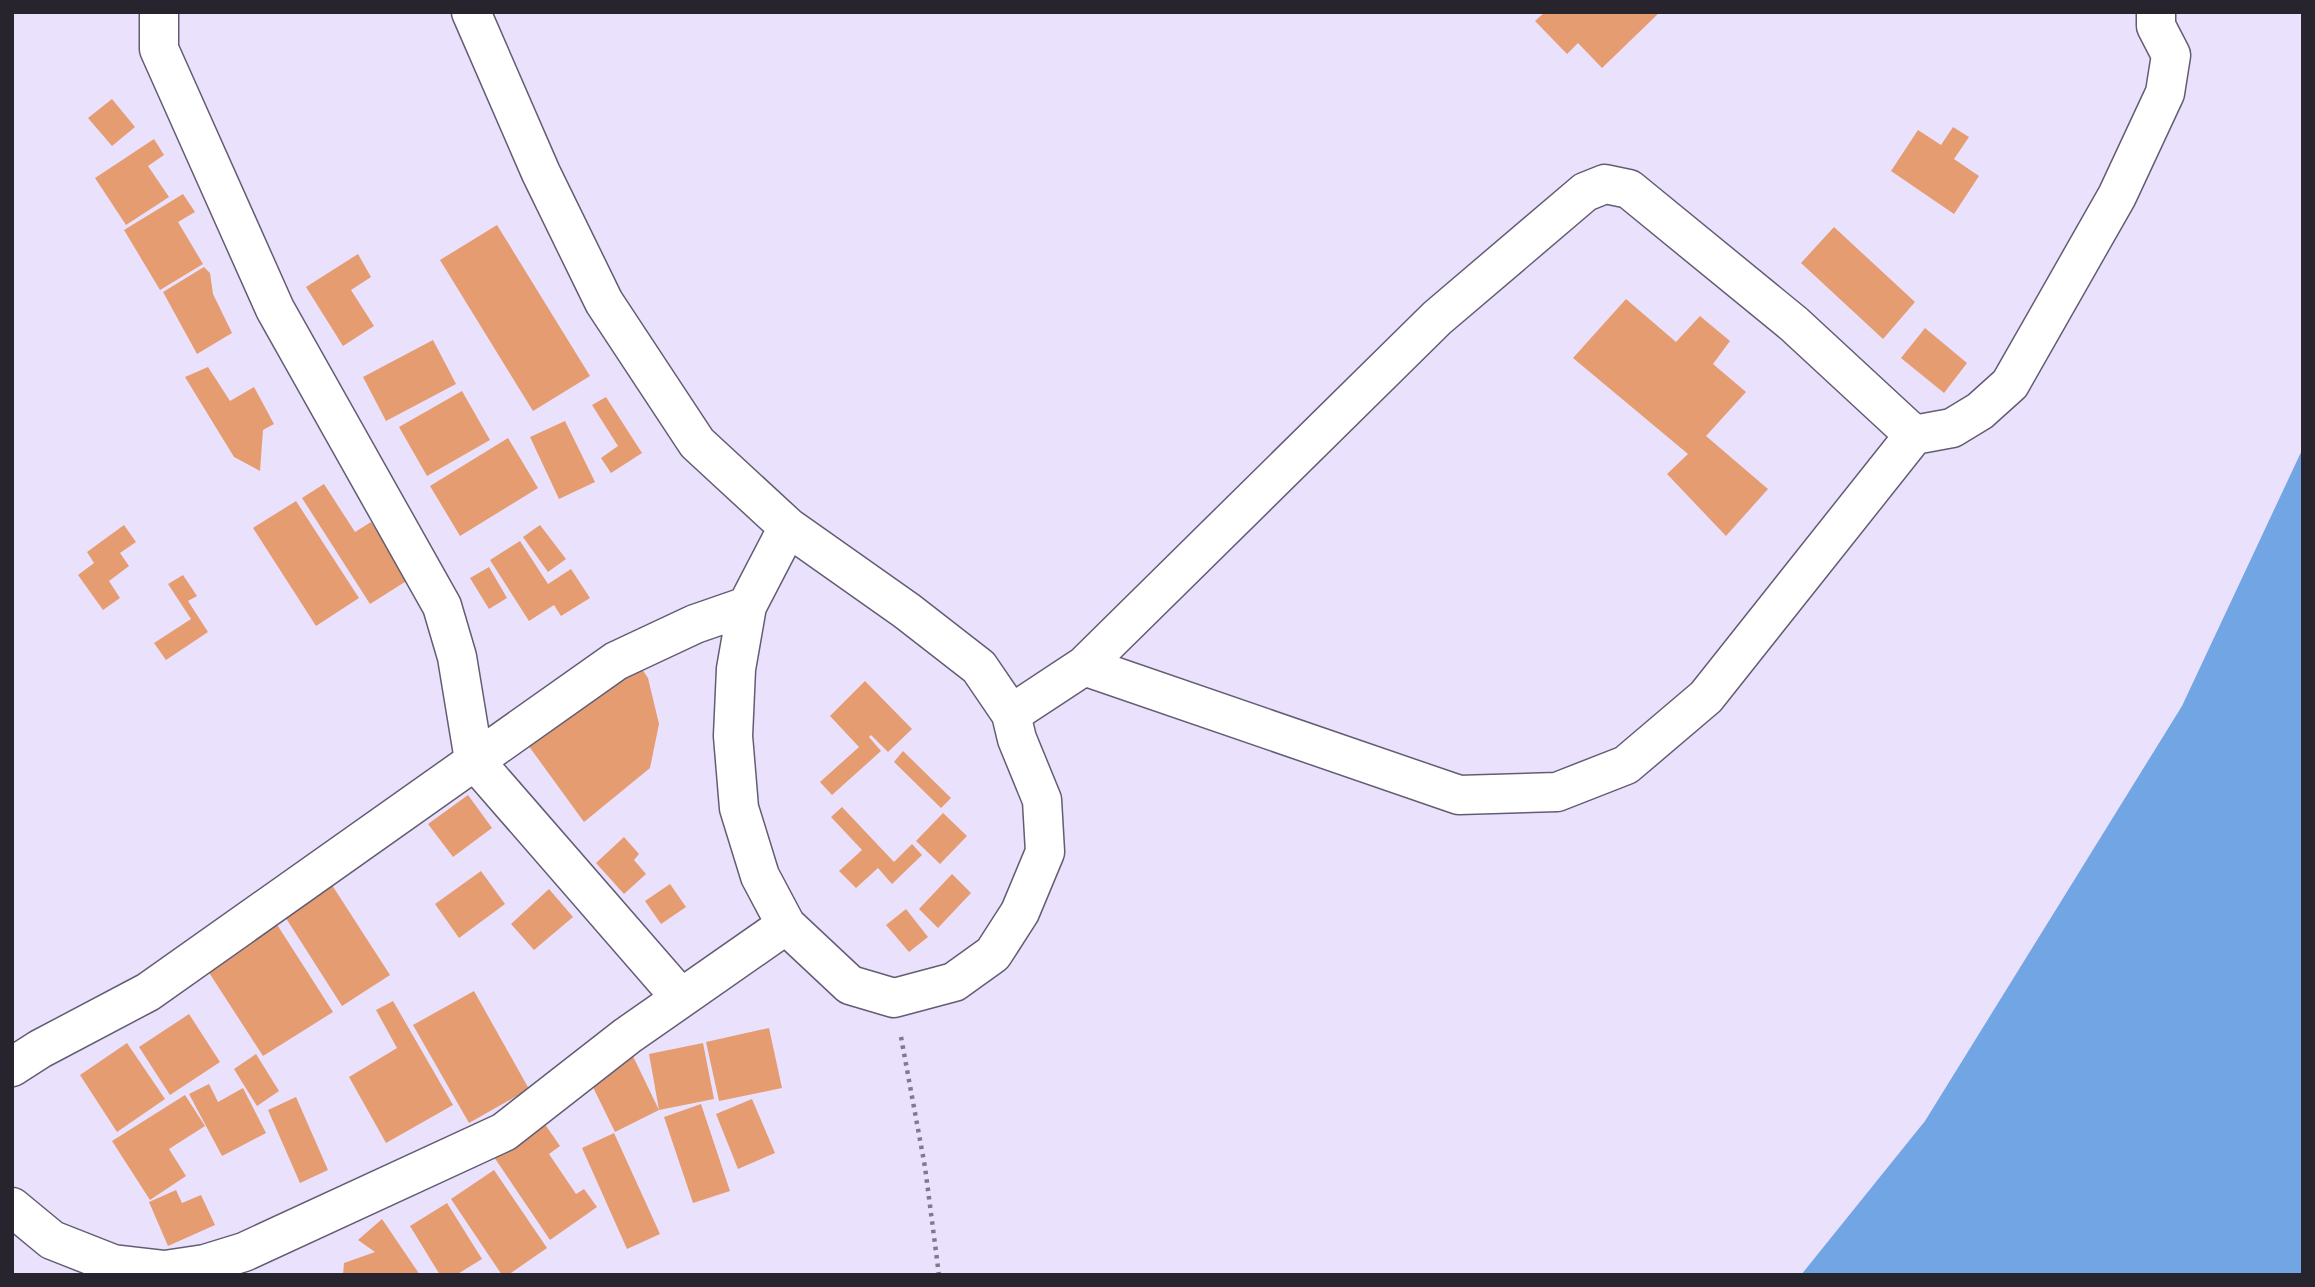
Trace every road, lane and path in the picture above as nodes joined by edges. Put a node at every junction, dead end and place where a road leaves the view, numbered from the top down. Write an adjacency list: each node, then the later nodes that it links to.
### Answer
1 (159, 12): 9 (street)
2 (471, 12): 5 (street)
3 (2156, 12): 4 (street)
4 (1914, 435): 7 (street); 7 (street)
5 (788, 527): 6 (street); 8 (street)
6 (747, 606): 9 (street); 10 (street)
7 (1084, 666): 8 (street)
8 (1011, 714): 12 (street)
9 (474, 760): 11 (street); 13 (street)
10 (786, 925): 11 (street); 12 (street)
11 (681, 998): 14 (street)
12 (894, 998): 15 (path)
13 (12, 1067)
14 (12, 1207)
15 (939, 1275)

